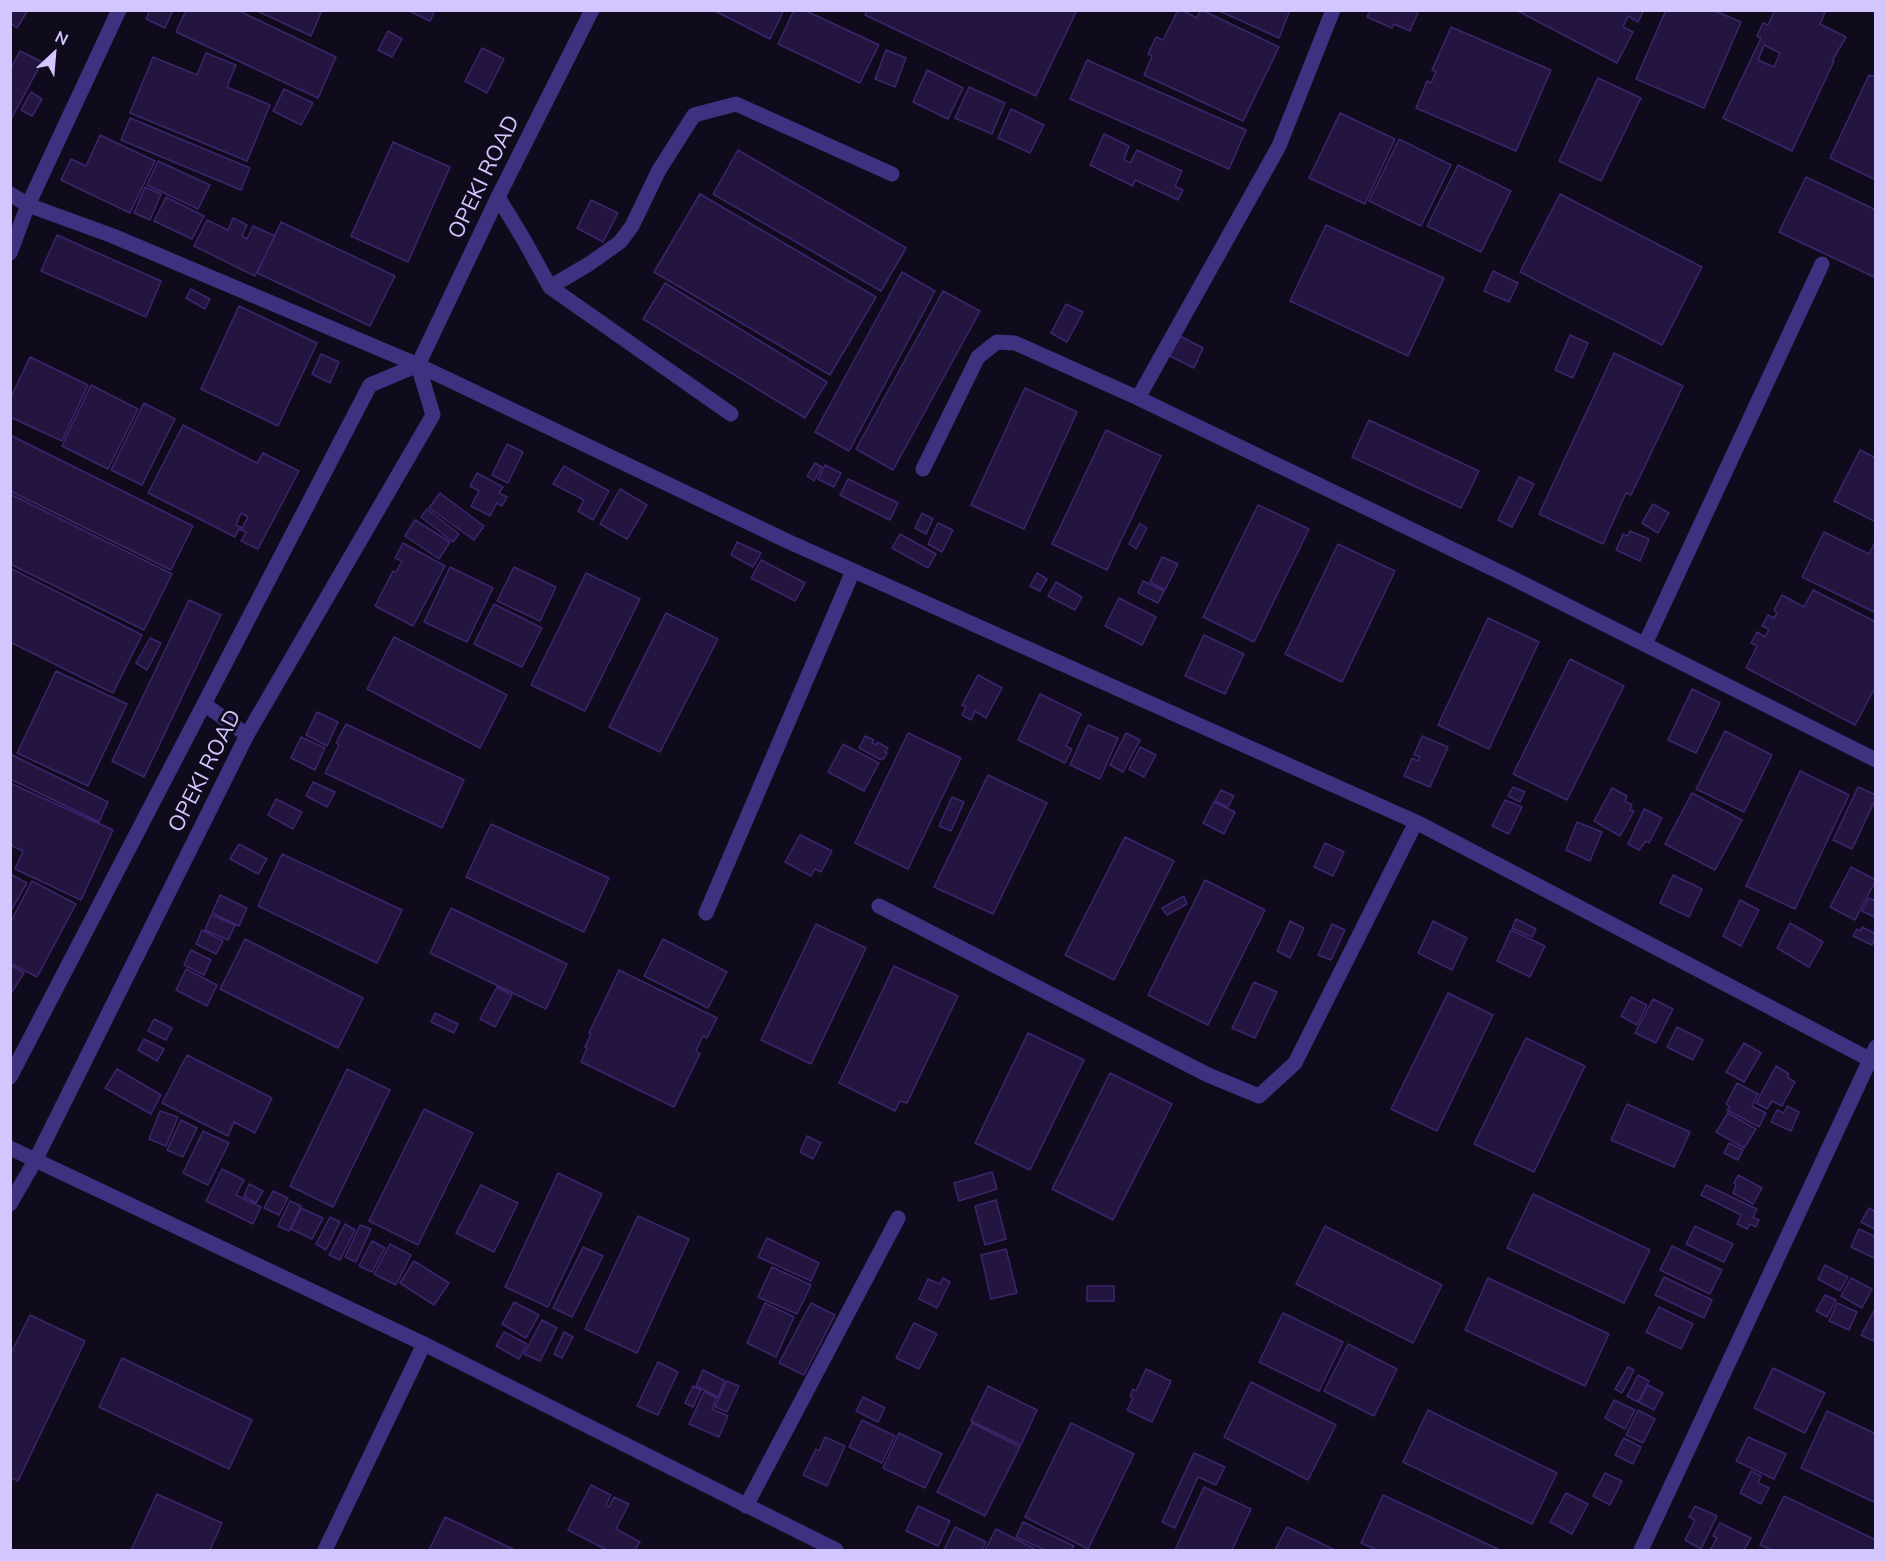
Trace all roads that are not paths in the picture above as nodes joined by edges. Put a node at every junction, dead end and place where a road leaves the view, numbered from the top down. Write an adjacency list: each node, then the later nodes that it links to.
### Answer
1 (119, 10): 7 (street)
2 (592, 10): 6 (street, OPEKI ROAD)
3 (1333, 10): 12 (street)
4 (892, 174): 10 (street)
5 (10, 194): 7 (street)
6 (498, 197): 10 (street); 11 (street, OPEKI ROAD)
7 (28, 206): 8 (street); 11 (street)
8 (10, 253)
9 (1822, 264): 16 (street)
10 (550, 286): 13 (street)
11 (418, 365): 15 (street); 17 (street, OPEKI ROAD); 18 (street, OPEKI ROAD)
12 (1138, 398): 14 (street); 16 (street)
13 (731, 414)
14 (923, 469)
15 (854, 572): 20 (street); 22 (street)
16 (1644, 644): 19 (street)
17 (204, 704): 18 (street); 24 (street, OPEKI ROAD)
18 (247, 735): 26 (street, OPEKI ROAD)
19 (1875, 760)
20 (1416, 822): 21 (street); 23 (street)
21 (879, 906)
22 (706, 913)
23 (1873, 1054): 33 (street)
24 (10, 1077)
25 (10, 1148): 26 (street)
26 (36, 1159): 27 (street, OPEKI ROAD); 29 (street)
27 (10, 1204)
28 (898, 1218): 30 (street)
29 (424, 1344): 30 (street); 31 (street)
30 (746, 1506): 32 (street)
31 (325, 1551)
32 (836, 1551)
33 (1641, 1551)

